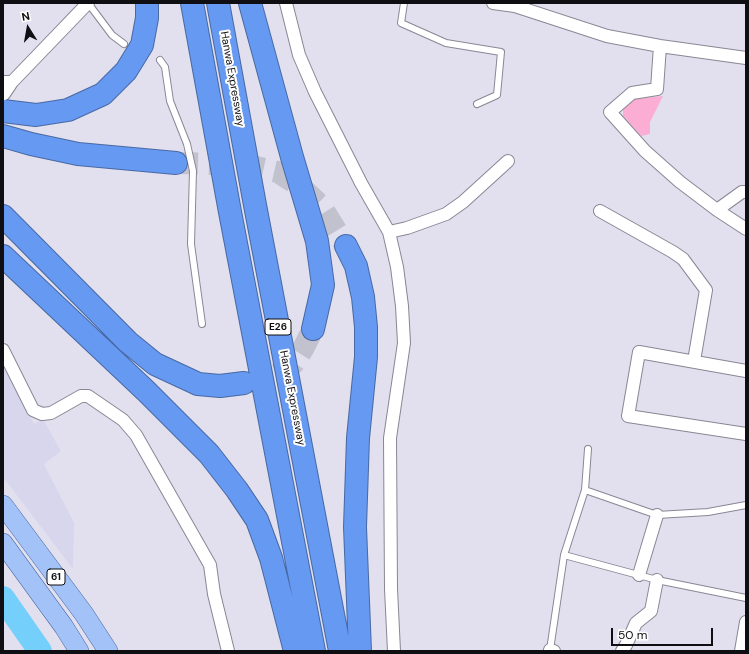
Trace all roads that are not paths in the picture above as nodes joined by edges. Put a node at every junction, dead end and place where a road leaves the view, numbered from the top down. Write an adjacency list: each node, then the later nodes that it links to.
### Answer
1 (88, 3): 9 (lane); 13 (street)
2 (147, 3): 14 (highway)
3 (192, 3): 49 (highway, E26)
4 (218, 3): 50 (highway, Hanwa Expressway / E26)
5 (250, 3): 28 (highway)
6 (286, 3): 24 (street)
7 (404, 3): 15 (lane)
8 (493, 3): 10 (street)
9 (124, 44)
10 (660, 46): 11 (street); 20 (street)
11 (746, 58)
12 (160, 60): 27 (lane)
13 (8, 82): 14 (street)
14 (3, 102)
15 (477, 104)
16 (3, 136): 18 (highway)
17 (508, 161): 24 (street)
18 (176, 163)
19 (746, 192): 20 (street)
20 (717, 210): 23 (street)
21 (600, 211): 30 (street)
22 (3, 216): 32 (highway)
23 (746, 228)
24 (389, 232): 52 (street)
25 (346, 246): 51 (highway)
26 (3, 256): 48 (highway)
27 (202, 324)
28 (314, 330)
29 (3, 350): 47 (street)
30 (694, 361): 31 (street); 33 (street)
31 (746, 371)
32 (244, 382)
33 (746, 434)
34 (588, 449): 35 (lane)
35 (585, 490): 38 (lane); 40 (lane)
36 (3, 504): 46 (main road, 61)
37 (746, 505): 38 (lane)
38 (657, 515): 41 (street)
39 (3, 543): 45 (main road, 61)
40 (564, 555): 41 (lane); 53 (lane)
41 (639, 575): 42 (lane)
42 (657, 580): 43 (lane); 54 (street)
43 (746, 598)
44 (746, 622): 55 (street)
45 (79, 651)
46 (108, 651)
47 (228, 651)
48 (295, 651)
49 (314, 651)
50 (340, 651)
51 (360, 651)
52 (394, 651)
53 (550, 651)
54 (622, 651)
55 (741, 651)

